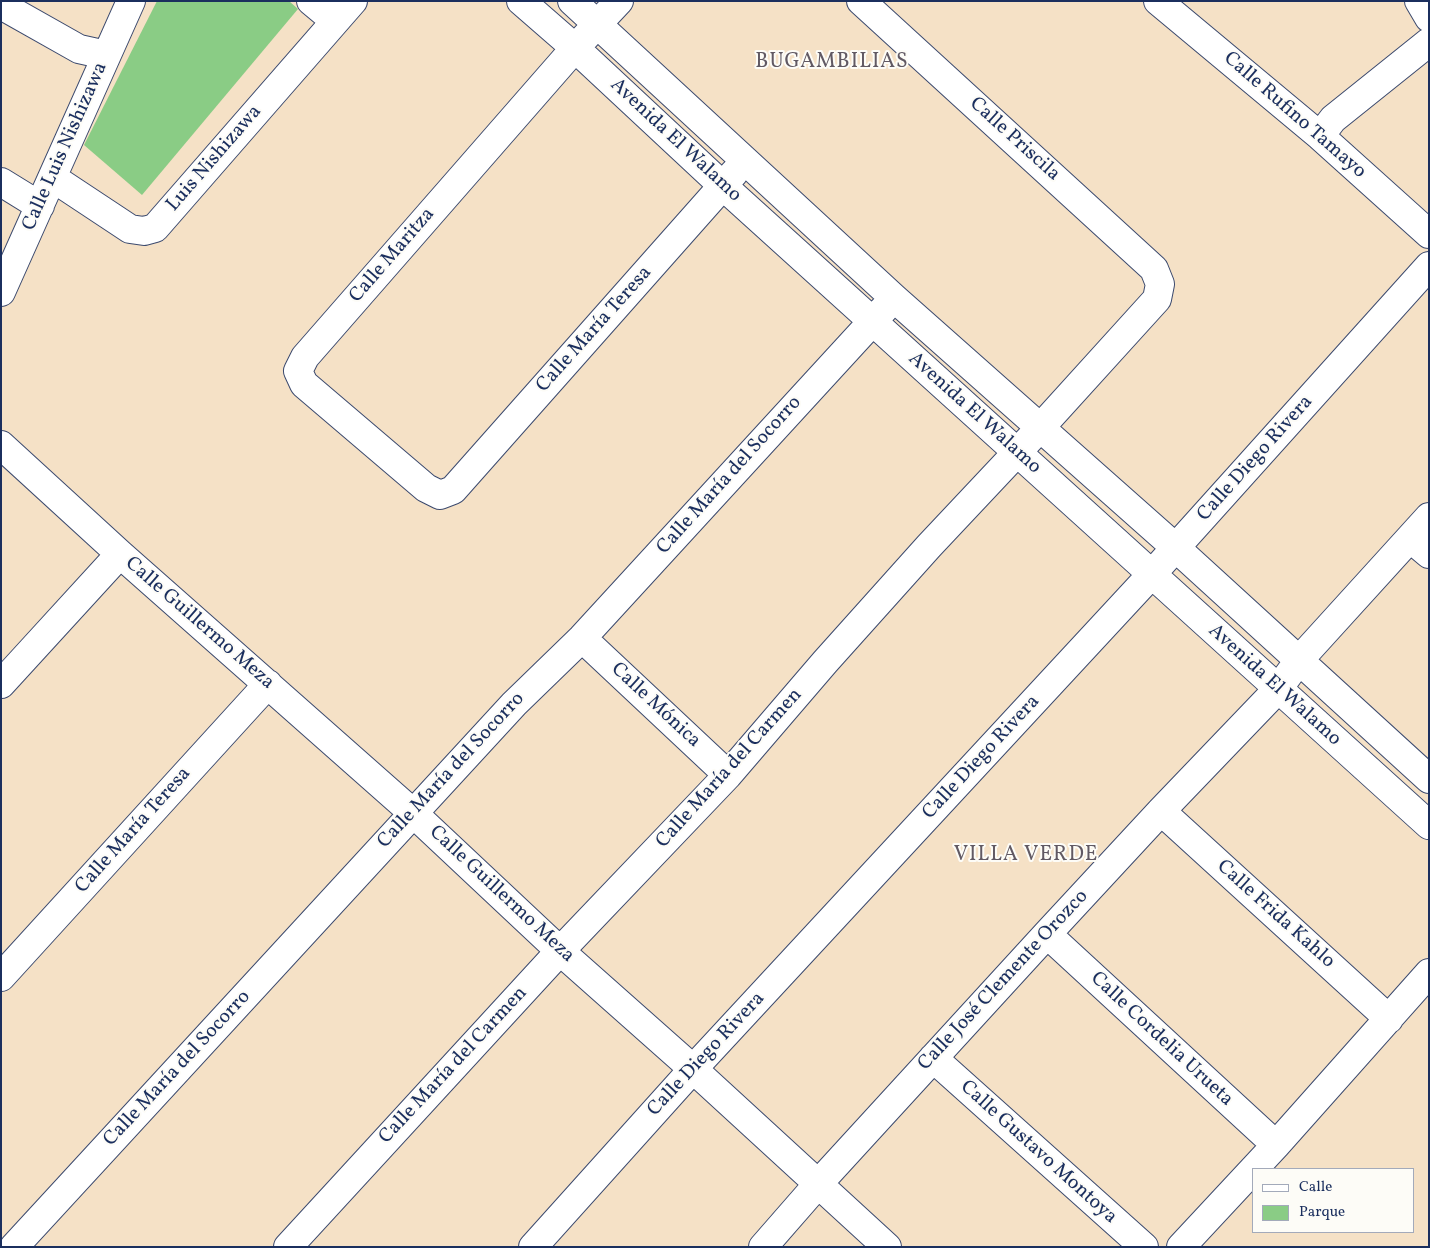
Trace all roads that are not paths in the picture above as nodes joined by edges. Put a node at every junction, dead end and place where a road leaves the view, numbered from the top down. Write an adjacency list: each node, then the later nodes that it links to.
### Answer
1 (131, 1): 16 (street, Calle Luis Nishizawa)
2 (311, 1): 12 (street)
3 (353, 1): 12 (street, Luis Nishizawa)
4 (521, 1): 15 (street, Avenida El Walamo)
5 (572, 1): 13 (street, Avenida El Walamo)
6 (619, 1): 13 (street, Calle Maritza)
7 (861, 1): 25 (street, Calle Priscila)
8 (1158, 1): 17 (street, Calle Rufino Tamayo)
9 (1418, 1): 11 (street)
10 (1, 5): 16 (street)
11 (1429, 18)
12 (335, 22): 19 (street, Luis Nishizawa)
13 (598, 24): 15 (street, Calle Maritza); 18 (street, Avenida El Walamo)
14 (1429, 42): 17 (street)
15 (576, 48): 21 (street, Avenida El Walamo); 32 (street, Calle Maritza)
16 (106, 55): 19 (street, Calle Luis Nishizawa)
17 (1320, 136): 23 (street, Calle Rufino Tamayo)
18 (745, 160): 21 (street, Calle María Teresa); 27 (street, Avenida El Walamo)
19 (53, 178): 22 (street, Calle Luis Nishizawa)
20 (1, 182): 22 (street)
21 (723, 186): 28 (street, Avenida El Walamo); 32 (street, Calle María Teresa)
22 (40, 206): 26 (street, Calle Luis Nishizawa)
23 (1429, 234)
24 (1429, 266): 35 (street, Calle Diego Rivera)
25 (1160, 284): 29 (street, Calle María del Carmen)
26 (1, 292)
27 (894, 298): 28 (street, Calle María del Socorro); 29 (street, Avenida El Walamo)
28 (872, 321): 31 (street, Avenida El Walamo); 38 (street, Calle María del Socorro)
29 (1040, 428): 31 (street, Calle María del Carmen); 35 (street, Avenida El Walamo)
30 (1, 445): 36 (street, Calle Guillermo Meza)
31 (1017, 453): 37 (street, Avenida El Walamo); 43 (street, Calle María del Carmen)
32 (440, 495)
33 (1429, 517): 34 (street, Calle José Clemente Orozco)
34 (1420, 546): 39 (street, Calle José Clemente Orozco)
35 (1176, 548): 37 (street, Calle Diego Rivera); 39 (street, Avenida El Walamo)
36 (120, 554): 40 (street); 41 (street, Calle Guillermo Meza)
37 (1151, 575): 42 (street, Avenida El Walamo); 54 (street, Calle Diego Rivera)
38 (582, 638): 43 (street, Calle Mónica); 46 (street, Calle María del Socorro)
39 (1300, 659): 42 (street, Calle José Clemente Orozco); 44 (street, Avenida El Walamo)
40 (1, 684)
41 (268, 684): 46 (street, Calle Guillermo Meza); 51 (street, Calle María Teresa)
42 (1278, 689): 45 (street, Calle José Clemente Orozco); 47 (street, Avenida El Walamo)
43 (728, 775): 49 (street, Calle María del Carmen)
44 (1429, 779)
45 (1161, 811): 48 (street, Calle José Clemente Orozco); 52 (street, Calle Frida Kahlo)
46 (413, 813): 49 (street, Calle Guillermo Meza); 59 (street, Calle María del Socorro)
47 (1429, 825)
48 (1047, 934): 53 (street, Calle José Clemente Orozco); 55 (street, Calle Cordelia Urueta)
49 (560, 951): 54 (street, Calle Guillermo Meza); 60 (street, Calle María del Carmen)
50 (1429, 973): 52 (street)
51 (1, 978)
52 (1389, 1019): 55 (street)
53 (933, 1058): 58 (street, Calle José Clemente Orozco); 64 (street, Calle Gustavo Montoya)
54 (693, 1069): 58 (street, Calle Guillermo Meza); 61 (street, Calle Diego Rivera)
55 (1276, 1145): 56 (street)
56 (1255, 1168)
57 (1252, 1171): 65 (street)
58 (818, 1184): 62 (street, Calle José Clemente Orozco); 63 (street, Calle Guillermo Meza)
59 (14, 1247)
60 (288, 1247)
61 (533, 1247)
62 (763, 1247)
63 (886, 1247)
64 (1144, 1247)
65 (1181, 1247)

